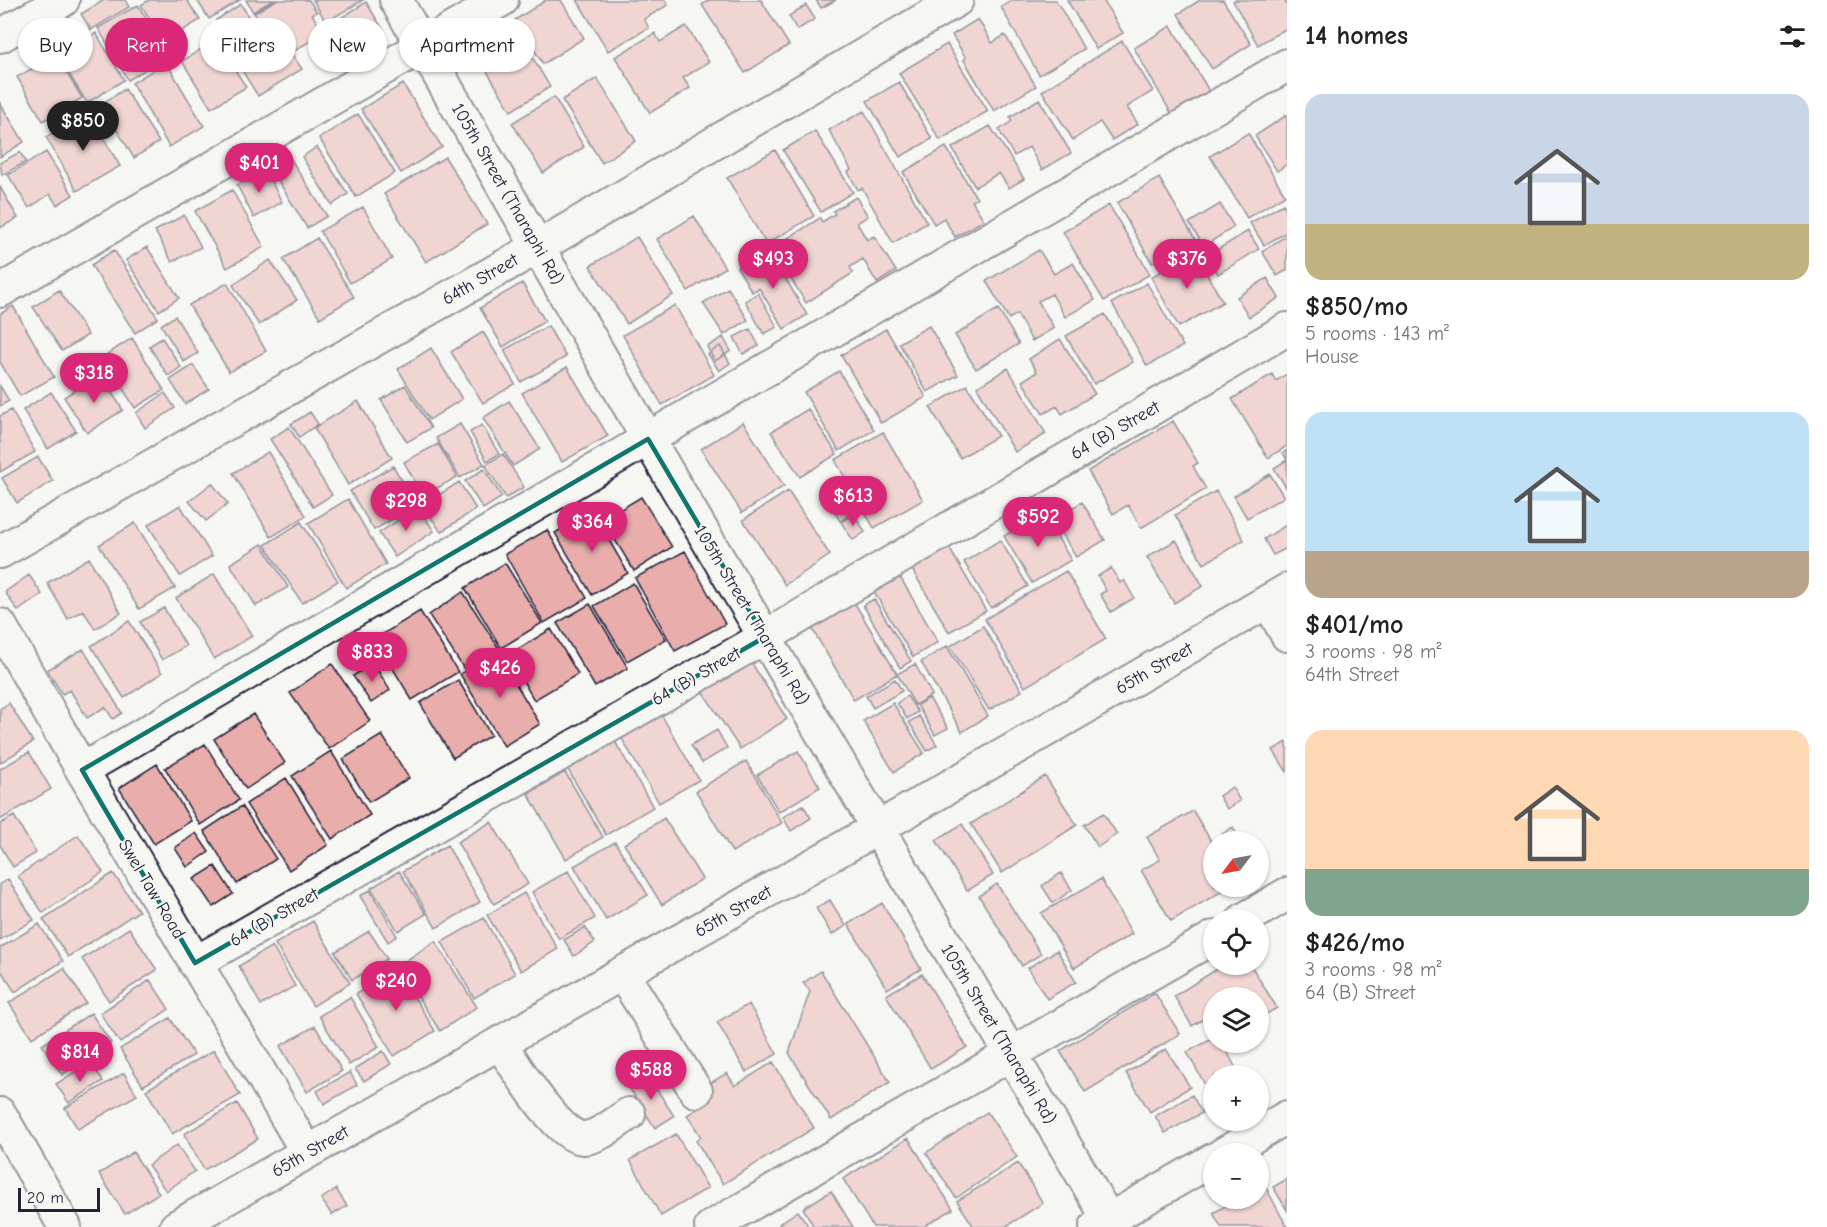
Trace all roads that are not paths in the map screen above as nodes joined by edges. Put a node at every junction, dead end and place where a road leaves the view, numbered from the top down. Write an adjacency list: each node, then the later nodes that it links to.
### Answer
1 (63, 0): 7 (street)
2 (396, 0): 5 (street, 105th Street (Tharaphi Rd))
3 (502, 0): 6 (street)
4 (957, 0): 11 (street, 64th Street)
5 (407, 18)
6 (471, 18)
7 (0, 36)
8 (399, 60): 12 (street)
9 (1287, 65): 14 (street)
10 (439, 72): 11 (street, 105th Street (Tharaphi Rd))
11 (538, 247): 14 (street, 105th Street (Tharaphi Rd)); 15 (street, 64th Street)
12 (0, 291)
13 (1287, 329): 19 (street, 64 (B) Street)
14 (648, 439): 19 (street, 105th Street (Tharaphi Rd)); 20 (street)
15 (0, 552)
16 (1277, 596): 18 (street); 21 (street, 65th Street)
17 (0, 624): 20 (street, Swel Taw Road)
18 (1287, 635)
19 (765, 636): 21 (street, 105th Street (Tharaphi Rd)); 25 (street, 64 (B) Street)
20 (82, 770): 25 (street, Swel Taw Road)
21 (878, 828): 26 (street, 65th Street); 28 (street, 105th Street (Tharaphi Rd))
22 (1287, 894): 23 (street)
23 (1262, 909)
24 (1203, 943): 28 (street)
25 (195, 963): 34 (street, Swel Taw Road)
26 (622, 973): 27 (street, 65th Street); 29 (street)
27 (500, 1043): 31 (street); 34 (street, 65th Street)
28 (1011, 1055): 36 (street, 105th Street (Tharaphi Rd)); 39 (street)
29 (696, 1091)
30 (0, 1114): 37 (street)
31 (629, 1114)
32 (1287, 1117): 33 (street)
33 (1242, 1143)
34 (307, 1152): 38 (street, 65th Street)
35 (1203, 1166): 36 (street)
36 (1106, 1225)
37 (65, 1227)
38 (176, 1227)
39 (711, 1227)

